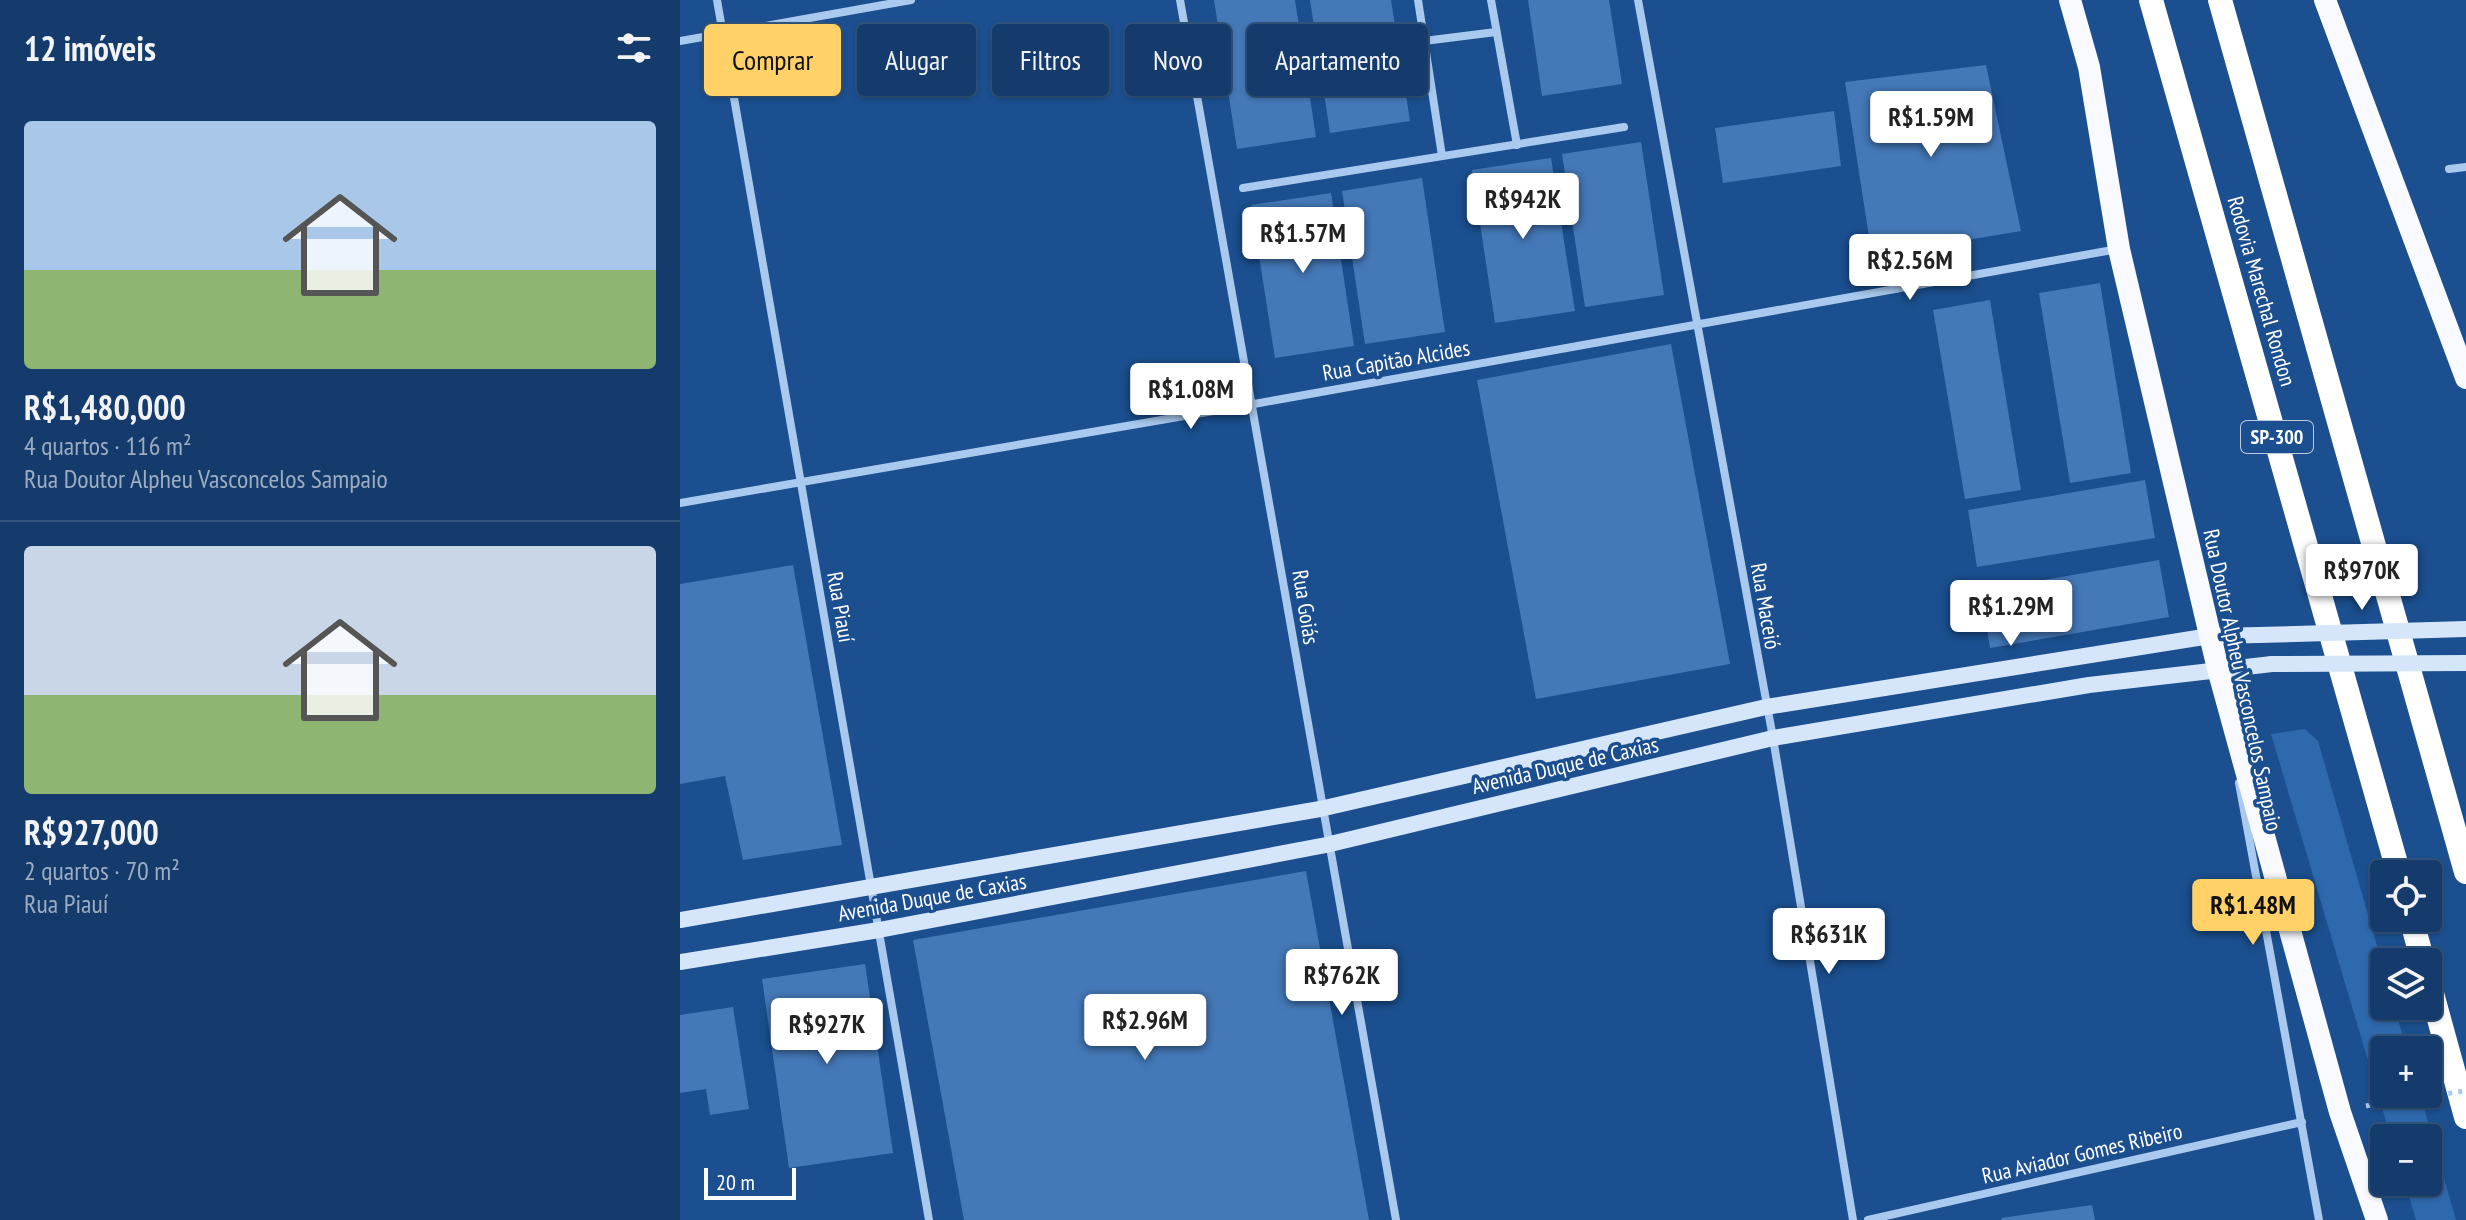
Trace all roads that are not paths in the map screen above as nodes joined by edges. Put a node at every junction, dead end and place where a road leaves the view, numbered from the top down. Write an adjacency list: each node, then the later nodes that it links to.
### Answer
1 (717, 0): 11 (street, Rua Piauí)
2 (911, 0): 12 (street)
3 (1180, 0): 29 (street, Rua Goiás)
4 (1418, 0): 13 (street)
5 (1491, 0): 14 (street)
6 (1638, 0): 27 (street, Rua Maceió)
7 (2070, 0): 26 (highway, Rua Doutor Alpheu Vasconcelos Sampaio)
8 (2151, 0): 40 (highway, Rodovia Marechal Rondon / SP-300)
9 (2220, 0): 41 (highway, Rodovia Marechal Rondon / SP-300)
10 (2325, 0): 28 (highway)
11 (721, 24)
12 (778, 24)
13 (1422, 24)
14 (1496, 32): 16 (street); 21 (street)
15 (704, 37): 17 (street)
16 (1428, 40)
17 (680, 41)
18 (1428, 67): 22 (street)
19 (734, 96): 30 (street, Rua Piauí)
20 (1624, 127): 21 (street)
21 (1517, 145): 22 (street)
22 (1442, 156): 25 (street)
23 (2466, 167): 24 (street)
24 (2449, 169)
25 (1243, 188)
26 (2119, 249): 27 (street, Rua Capitão Alcides); 33 (highway, Rua Doutor Alpheu Vasconcelos Sampaio)
27 (1696, 325): 29 (street, Rua Capitão Alcides); 36 (street, Rua Maceió)
28 (2466, 378)
29 (1254, 404): 30 (street, Rua Capitão Alcides); 38 (street, Rua Goiás)
30 (801, 482): 31 (street, Rua Capitão Alcides); 42 (street, Rua Piauí)
31 (680, 503)
32 (2466, 629): 33 (main road, Avenida Duque de Caxias, bridge)
33 (2210, 636): 35 (highway, Rua Doutor Alpheu Vasconcelos Sampaio); 36 (main road, Avenida Duque de Caxias)
34 (2466, 663): 35 (main road, Avenida Duque de Caxias, bridge)
35 (2218, 669): 37 (main road, Avenida Duque de Caxias); 48 (street, Rua Doutor Alpheu Vasconcelos Sampaio); 54 (highway)
36 (1766, 707): 37 (street, Rua Maceió); 38 (main road, Avenida Duque de Caxias)
37 (1773, 738): 39 (main road, Avenida Duque de Caxias); 51 (street, Rua Maceió)
38 (1320, 809): 39 (street, Rua Goiás); 42 (main road, Avenida Duque de Caxias)
39 (1326, 845): 44 (main road, Avenida Duque de Caxias); 50 (street, Rua Goiás)
40 (2395, 860)
41 (2466, 872)
42 (870, 886): 43 (main road, Avenida Duque de Caxias); 44 (street, Rua Piauí)
43 (680, 920)
44 (879, 930): 45 (main road, Avenida Duque de Caxias); 49 (street, Rua Piauí)
45 (680, 962)
46 (2439, 1020): 47 (highway)
47 (2466, 1117)
48 (2302, 1122): 52 (street, Rua Aviador Gomes Ribeiro); 53 (street, Rua Doutor Alpheu Vasconcelos Sampaio)
49 (929, 1220)
50 (1396, 1220)
51 (1853, 1220)
52 (1868, 1220)
53 (2319, 1220)
54 (2377, 1220)

